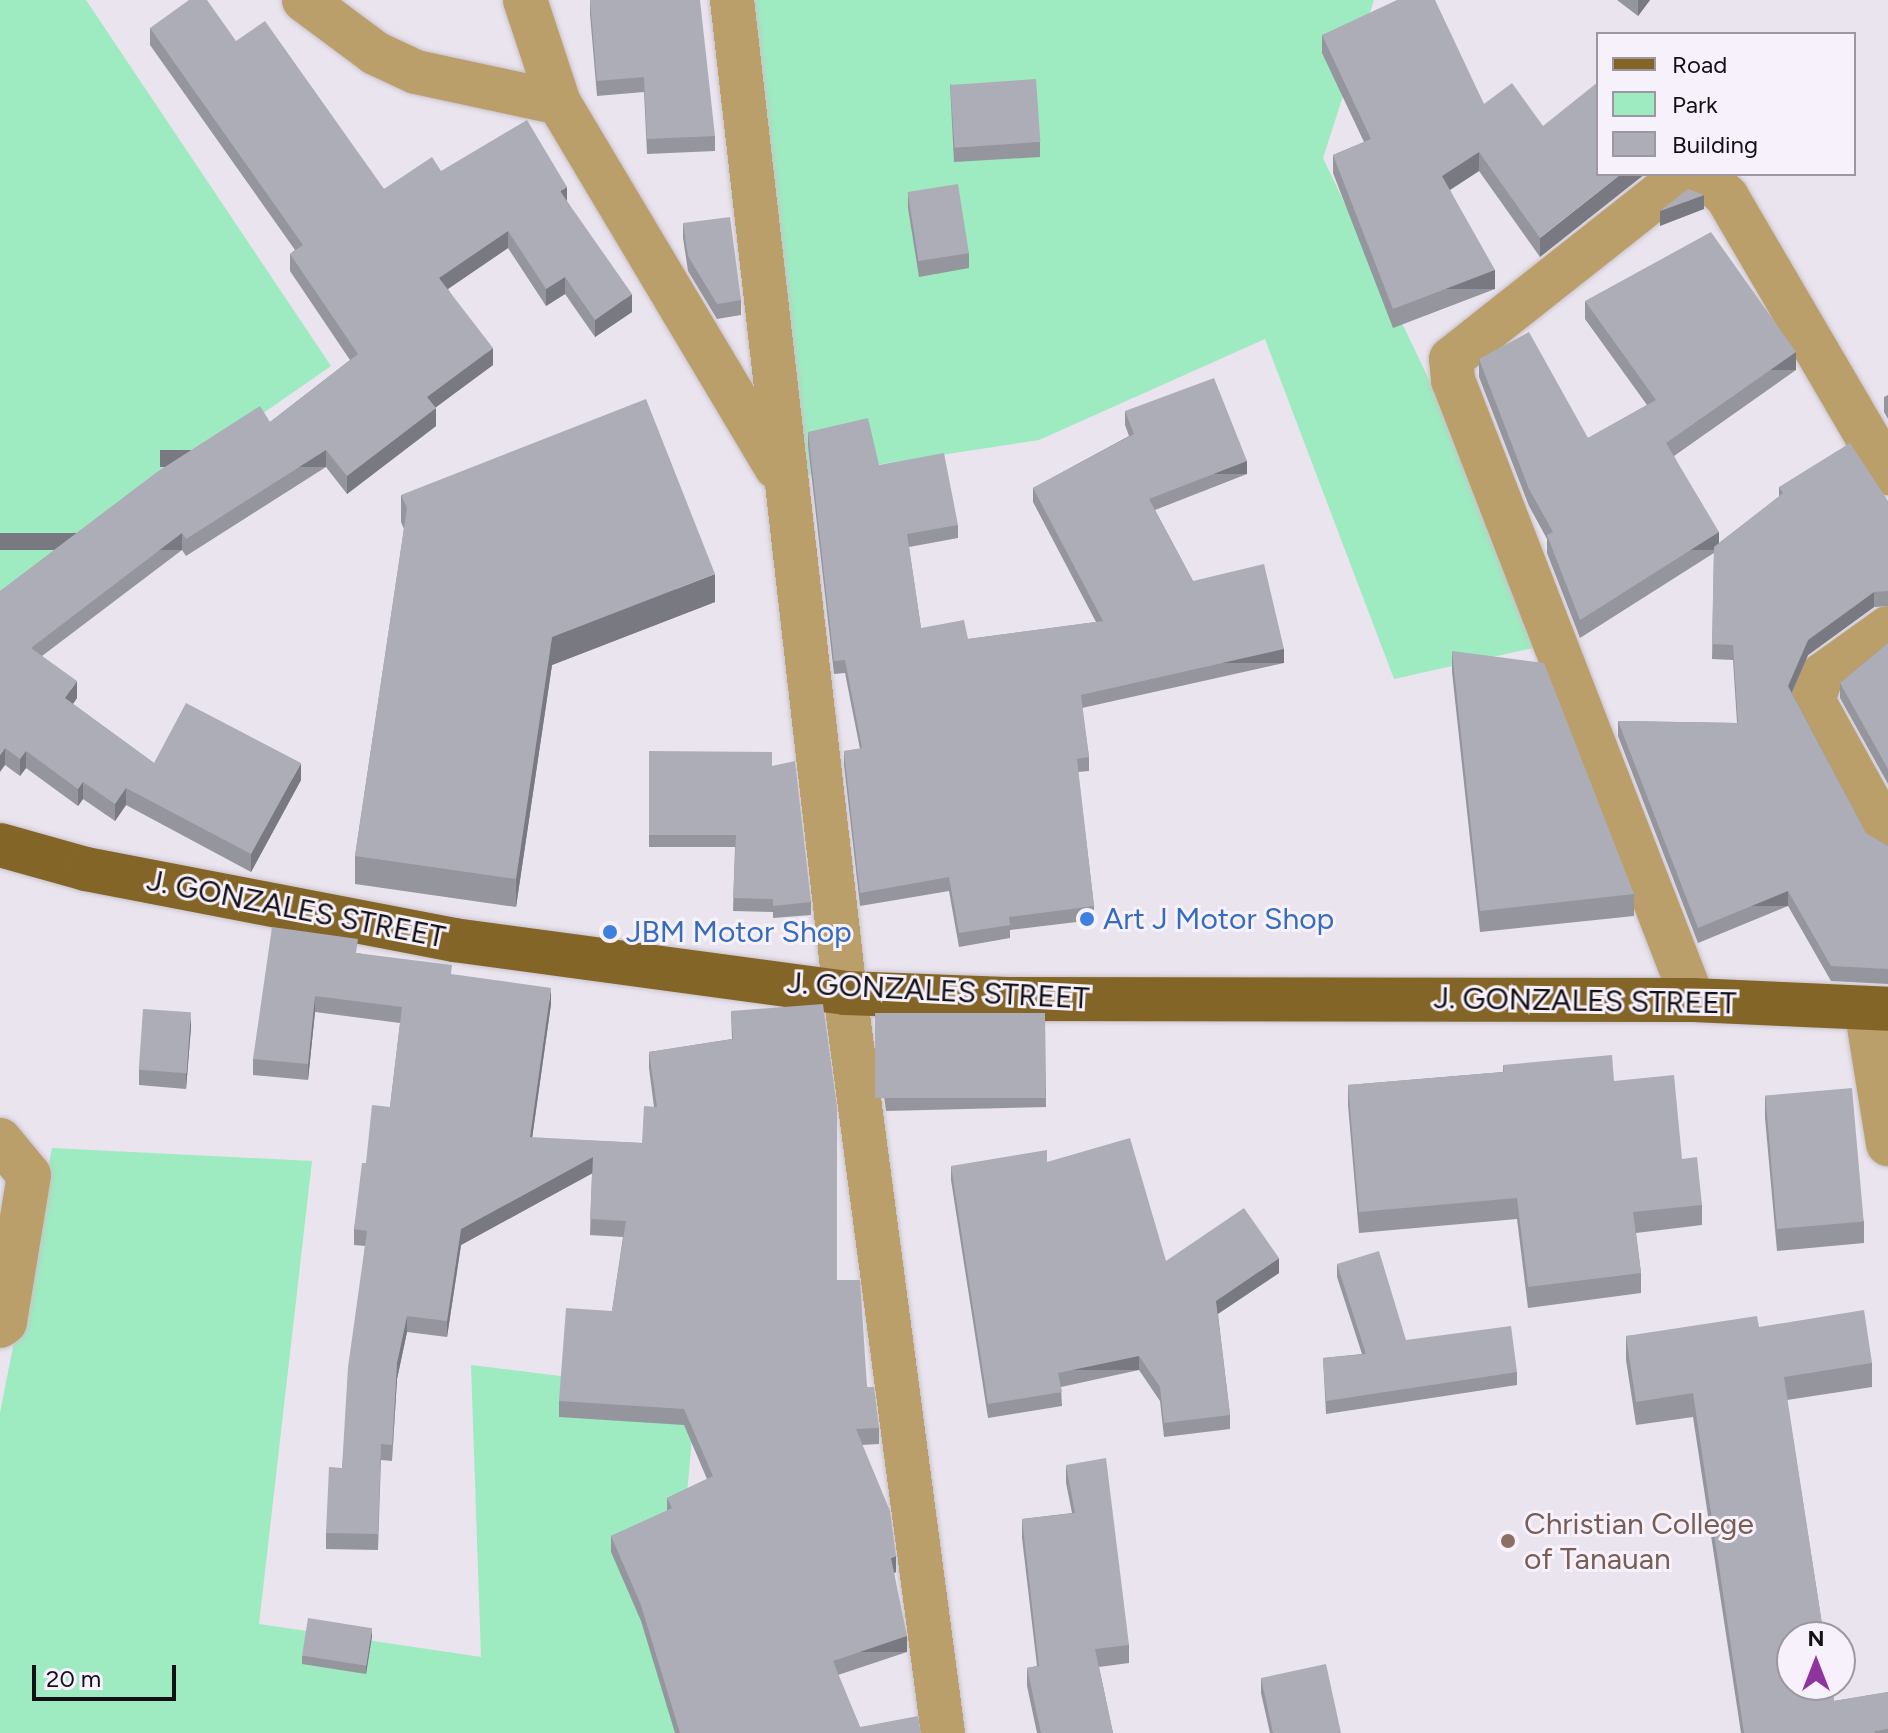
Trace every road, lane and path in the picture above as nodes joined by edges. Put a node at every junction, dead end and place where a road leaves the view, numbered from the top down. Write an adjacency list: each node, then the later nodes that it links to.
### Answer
1 (304, 0): 4 (street)
2 (525, 0): 4 (street)
3 (732, 0): 6 (street)
4 (559, 103): 6 (street)
5 (1888, 473): 11 (street)
6 (783, 479): 10 (street)
7 (1888, 628): 8 (street)
8 (1888, 836)
9 (2, 851): 10 (main road, J. GONZALES STREET)
10 (845, 993): 11 (main road, J. GONZALES STREET); 16 (street)
11 (1693, 1000): 12 (main road, J. GONZALES STREET)
12 (1877, 1009): 14 (street)
13 (0, 1140): 15 (street)
14 (1888, 1144)
15 (0, 1326)
16 (943, 1733)

